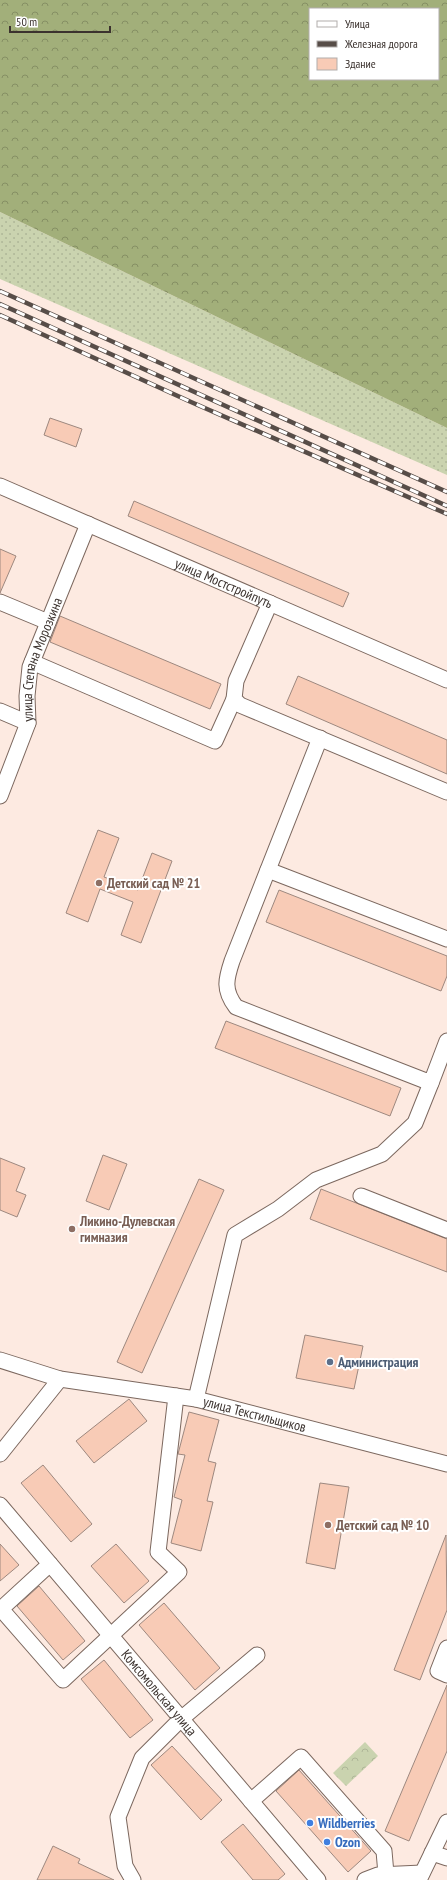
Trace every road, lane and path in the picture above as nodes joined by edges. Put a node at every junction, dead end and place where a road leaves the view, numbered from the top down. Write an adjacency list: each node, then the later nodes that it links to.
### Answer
1 (0, 486): 2 (street, улица Мостстройпуть)
2 (88, 524): 4 (street, улица Мостстройпуть); 5 (street, улица Степана Морозкина)
3 (0, 602): 5 (street)
4 (270, 603): 7 (street, улица Мостстройпуть); 8 (street)
5 (48, 622): 6 (street, улица Степана Морозкина)
6 (32, 662): 8 (street); 10 (street, улица Степана Морозкина)
7 (447, 680)
8 (234, 699): 11 (street)
9 (0, 712): 10 (street)
10 (28, 723): 13 (street, улица Степана Морозкина)
11 (320, 738): 12 (street); 14 (street)
12 (447, 792)
13 (0, 796)
14 (268, 870): 15 (street); 17 (street)
15 (447, 940)
16 (447, 1041): 17 (street)
17 (431, 1083): 23 (street)
18 (361, 1196): 19 (street)
19 (447, 1230)
20 (0, 1360): 21 (street, улица Текстильщиков)
21 (60, 1378): 22 (street, улица Текстильщиков); 24 (street)
22 (176, 1396): 23 (street, улица Текстильщиков); 28 (street)
23 (196, 1399): 25 (street, улица Текстильщиков)
24 (0, 1454)
25 (447, 1464)
26 (0, 1505): 27 (street, Комсомольская улица)
27 (50, 1564): 28 (street, Комсомольская улица); 28 (street)
28 (112, 1636): 32 (street, Комсомольская улица)
29 (447, 1648): 31 (street)
30 (257, 1655): 32 (street)
31 (447, 1675)
32 (181, 1718): 33 (street, Комсомольская улица); 39 (street)
33 (251, 1801): 37 (street); 40 (street, Комсомольская улица)
34 (447, 1822): 35 (street)
35 (432, 1853): 36 (street); 38 (street)
36 (447, 1858)
37 (386, 1874): 38 (street); 41 (street)
38 (421, 1877)
39 (133, 1880)
40 (318, 1880)
41 (365, 1880)

